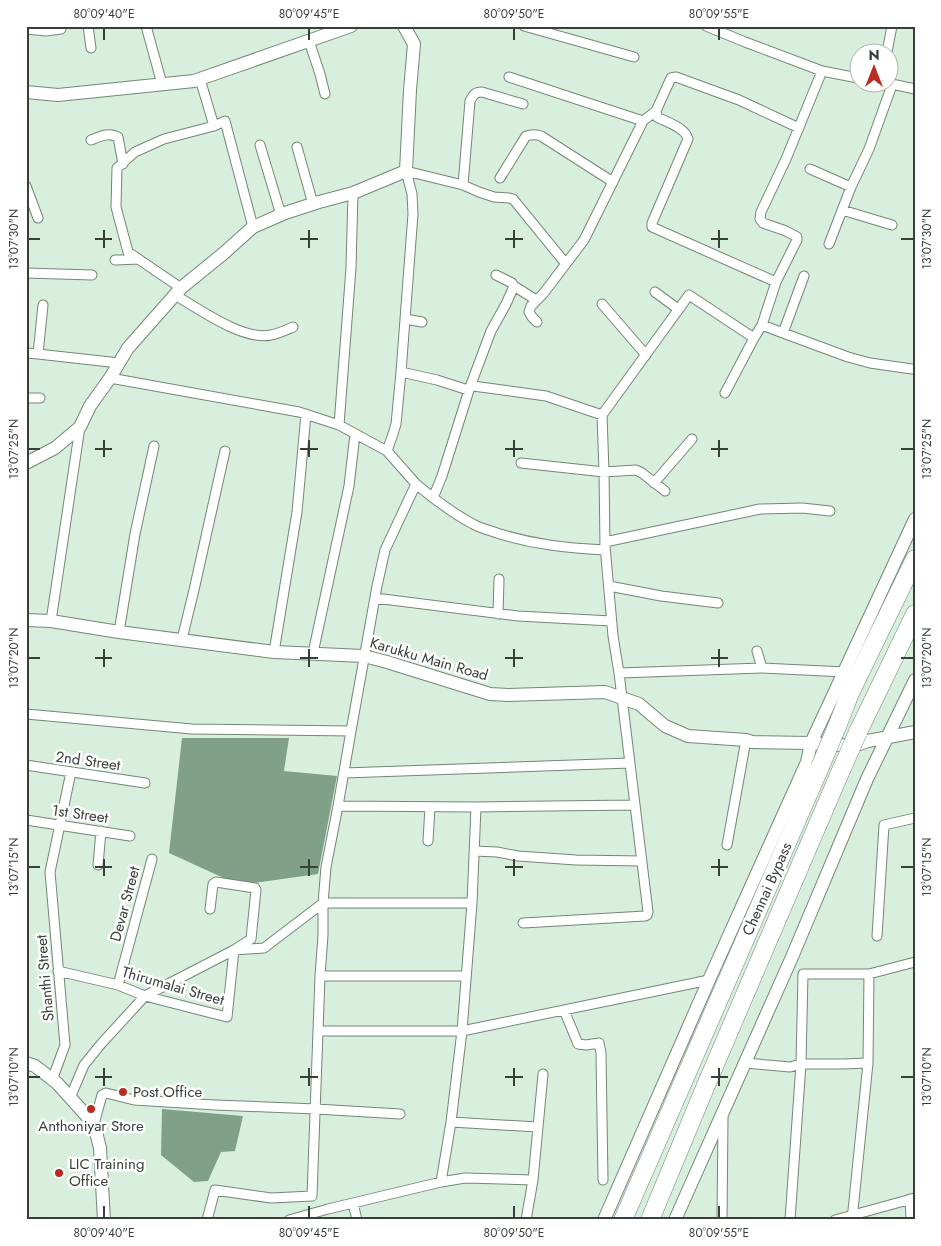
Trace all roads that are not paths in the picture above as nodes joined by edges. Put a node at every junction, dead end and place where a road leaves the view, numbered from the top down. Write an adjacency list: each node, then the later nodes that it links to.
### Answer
1 (88, 26): 12 (street)
2 (146, 26): 18 (street)
3 (351, 26): 10 (street)
4 (404, 26): 34 (street)
5 (524, 26): 13 (street)
6 (706, 26): 14 (street)
7 (892, 26): 11 (street)
8 (26, 29): 9 (street)
9 (61, 29)
10 (309, 41): 17 (street); 23 (street)
11 (889, 42)
12 (91, 48)
13 (634, 57)
14 (822, 71): 15 (street); 28 (street)
15 (848, 76)
16 (509, 77): 26 (street)
17 (200, 79): 18 (street); 27 (street)
18 (162, 84): 21 (street)
19 (898, 86): 20 (street)
20 (915, 89)
21 (26, 92)
22 (889, 92): 39 (street)
23 (326, 94)
24 (523, 104): 37 (street)
25 (656, 111): 26 (street); 28 (street); 55 (street)
26 (643, 121): 36 (street)
27 (214, 126): 32 (street); 46 (street)
28 (799, 128): 55 (street)
29 (91, 140): 32 (street)
30 (260, 145): 43 (street)
31 (297, 147): 41 (street)
32 (122, 164): 48 (street)
33 (810, 169): 39 (street)
34 (406, 171): 37 (street); 40 (street); 63 (street)
35 (500, 178): 36 (street)
36 (613, 182): 50 (street)
37 (463, 185): 50 (street)
38 (26, 186): 44 (street)
39 (851, 186): 42 (street)
40 (353, 192): 41 (street); 83 (street)
41 (313, 204): 43 (street)
42 (842, 210): 45 (street); 47 (street)
43 (280, 215): 46 (street)
44 (38, 218)
45 (892, 225)
46 (253, 227): 57 (street)
47 (829, 244)
48 (138, 259): 49 (street); 57 (street)
49 (115, 260)
50 (566, 264): 59 (street)
51 (26, 273): 52 (street)
52 (92, 275)
53 (496, 275): 56 (street)
54 (804, 276): 68 (street)
55 (776, 282): 66 (street)
56 (514, 286): 59 (street); 77 (street)
57 (178, 291): 67 (street); 73 (street)
58 (655, 292): 62 (street)
59 (536, 300): 65 (street)
60 (602, 304): 72 (street)
61 (43, 306): 71 (street)
62 (678, 309): 69 (street); 72 (street)
63 (405, 319): 64 (street); 75 (street)
64 (422, 322)
65 (537, 322)
66 (762, 325): 68 (street); 69 (street)
67 (293, 327)
68 (783, 333): 74 (street)
69 (754, 338): 78 (street)
70 (26, 353): 71 (street)
71 (38, 354): 73 (street)
72 (646, 355): 82 (street)
73 (120, 363): 76 (street)
74 (915, 369)
75 (401, 372): 77 (street); 89 (street)
76 (110, 378): 81 (street); 84 (street)
77 (469, 388): 82 (street); 96 (street)
78 (725, 392)
79 (26, 398): 80 (street)
80 (40, 398)
81 (306, 414): 83 (street); 113 (street)
82 (602, 415): 92 (street)
83 (339, 425): 85 (street)
84 (80, 427): 91 (street); 108 (street)
85 (356, 434): 89 (street); 114 (street)
86 (692, 439): 93 (street)
87 (154, 446): 110 (street)
88 (225, 451): 111 (street)
89 (387, 451): 94 (street)
90 (521, 463): 92 (street)
91 (26, 464)
92 (604, 472): 93 (street); 99 (street)
93 (654, 483): 95 (street)
94 (416, 484): 96 (street); 103 (street)
95 (665, 491)
96 (433, 498): 99 (street)
97 (830, 511): 99 (street)
98 (915, 519): 117 (street)
99 (605, 546): 102 (street)
100 (915, 559): 189 (highway, Chennai Bypass, bridge)
101 (500, 579): 105 (street)
102 (609, 586): 104 (street); 109 (street)
103 (374, 598): 105 (street); 115 (street)
104 (718, 603)
105 (498, 614): 109 (street)
106 (915, 614): 190 (highway, Chennai Bypass, bridge)
107 (26, 620): 108 (street, Karukku Main Road)
108 (51, 621): 110 (street, Karukku Main Road)
109 (611, 621): 118 (street)
110 (119, 632): 111 (street, Karukku Main Road)
111 (182, 639): 113 (street, Karukku Main Road)
112 (757, 651): 116 (street)
113 (274, 652): 114 (street, Karukku Main Road)
114 (313, 653): 115 (street, Karukku Main Road)
115 (364, 656): 120 (street, Karukku Main Road); 122 (street)
116 (762, 668): 117 (street); 118 (street)
117 (845, 672): 126 (street)
118 (619, 673): 120 (street)
119 (915, 680): 124 (street)
120 (622, 698): 125 (street, Karukku Main Road); 127 (street)
121 (26, 714): 122 (street)
122 (351, 731): 130 (street)
123 (915, 732): 124 (street, Karukku Main Road)
124 (887, 738): 126 (street, Karukku Main Road); 166 (street)
125 (746, 740): 126 (street, Karukku Main Road); 142 (street)
126 (812, 743): 158 (street)
127 (630, 763): 130 (street); 132 (street)
128 (26, 766): 129 (street, 2nd Street)
129 (71, 772): 131 (street, 2nd Street); 138 (street, Shanthi Street)
130 (344, 773): 133 (street)
131 (145, 783)
132 (634, 804): 135 (street); 145 (street)
133 (338, 806): 134 (street); 147 (street)
134 (430, 807): 135 (street); 141 (street)
135 (476, 807): 143 (street)
136 (915, 818): 151 (street)
137 (26, 820): 138 (street, 1st Street)
138 (59, 825): 139 (street, 1st Street); 154 (street, Shanthi Street)
139 (101, 832): 140 (street, 1st Street); 146 (street)
140 (130, 836)
141 (428, 840)
142 (727, 845)
143 (474, 851): 145 (street); 148 (street)
144 (152, 859): 159 (street, Devar Street)
145 (642, 861): 150 (street)
146 (98, 865)
147 (323, 903): 148 (street); 152 (street); 156 (street)
148 (472, 903): 157 (street)
149 (210, 908): 152 (street)
150 (522, 923)
151 (877, 936)
152 (234, 950): 160 (street); 160 (street, Thirumalai Street)
153 (915, 962): 155 (street)
154 (58, 971): 159 (street, Thirumalai Street); 169 (street, Shanthi Street)
155 (869, 974): 164 (street); 167 (street)
156 (320, 976): 157 (street); 163 (street)
157 (466, 976): 162 (street)
158 (709, 980): 161 (street); 188 (street)
159 (118, 984): 160 (street, Thirumalai Street)
160 (145, 996): 170 (street)
161 (564, 1010): 162 (street); 178 (street)
162 (462, 1031): 163 (street); 174 (street)
163 (318, 1032): 171 (street)
164 (868, 1062): 167 (street); 182 (street)
165 (26, 1063): 169 (street)
166 (746, 1063): 167 (street); 172 (street)
167 (801, 1064): 193 (street)
168 (543, 1074): 176 (street)
169 (52, 1080): 170 (street)
170 (70, 1098): 175 (street)
171 (316, 1109): 173 (street); 175 (street); 184 (street)
172 (723, 1113): 191 (street); 192 (street)
173 (400, 1114)
174 (451, 1122): 176 (street); 179 (street)
175 (94, 1124): 183 (street)
176 (538, 1127): 177 (street)
177 (533, 1180): 179 (street); 187 (street)
178 (603, 1180)
179 (441, 1182): 181 (street)
180 (913, 1198): 182 (street); 195 (street)
181 (353, 1203): 185 (street); 186 (street)
182 (852, 1218): 194 (street)
183 (104, 1220)
184 (207, 1220)
185 (288, 1220)
186 (356, 1220)
187 (526, 1220)
188 (604, 1220)
189 (623, 1220)
190 (650, 1220)
191 (676, 1220)
192 (722, 1220)
193 (790, 1220)
194 (835, 1220)
195 (911, 1220)

